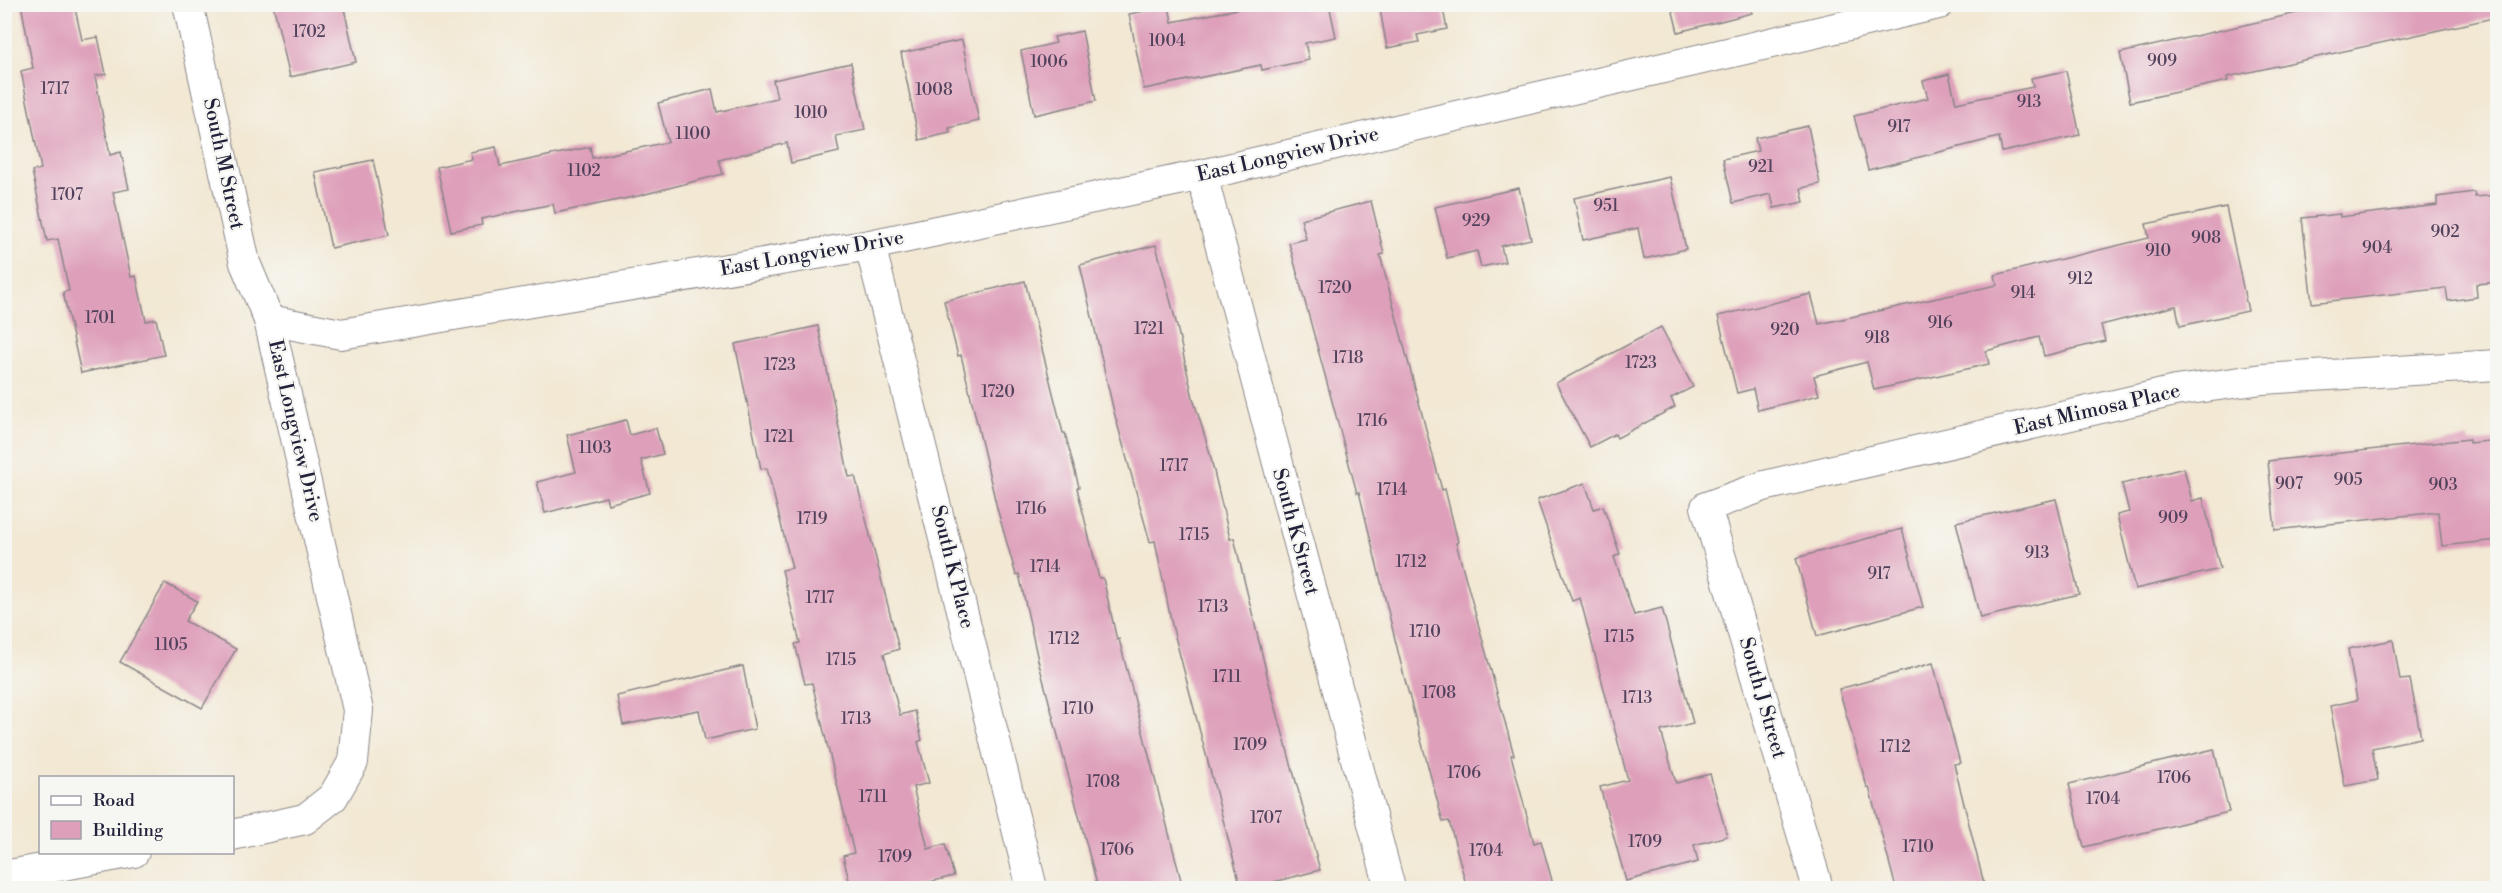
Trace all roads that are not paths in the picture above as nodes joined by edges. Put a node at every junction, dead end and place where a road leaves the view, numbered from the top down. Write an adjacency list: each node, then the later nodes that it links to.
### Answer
1 (188, 4): 5 (street, South M Street)
2 (1939, 4): 3 (street, East Longview Drive)
3 (1202, 176): 4 (street, East Longview Drive); 12 (street, South K Street)
4 (870, 245): 5 (street, East Longview Drive); 11 (street, South K Place)
5 (269, 320): 8 (street, East Longview Drive)
6 (2498, 365): 7 (street, East Mimosa Place)
7 (1706, 507): 13 (street, South J Street)
8 (234, 835)
9 (123, 854): 10 (street)
10 (4, 876)
11 (1032, 888)
12 (1390, 888)
13 (1818, 888)

